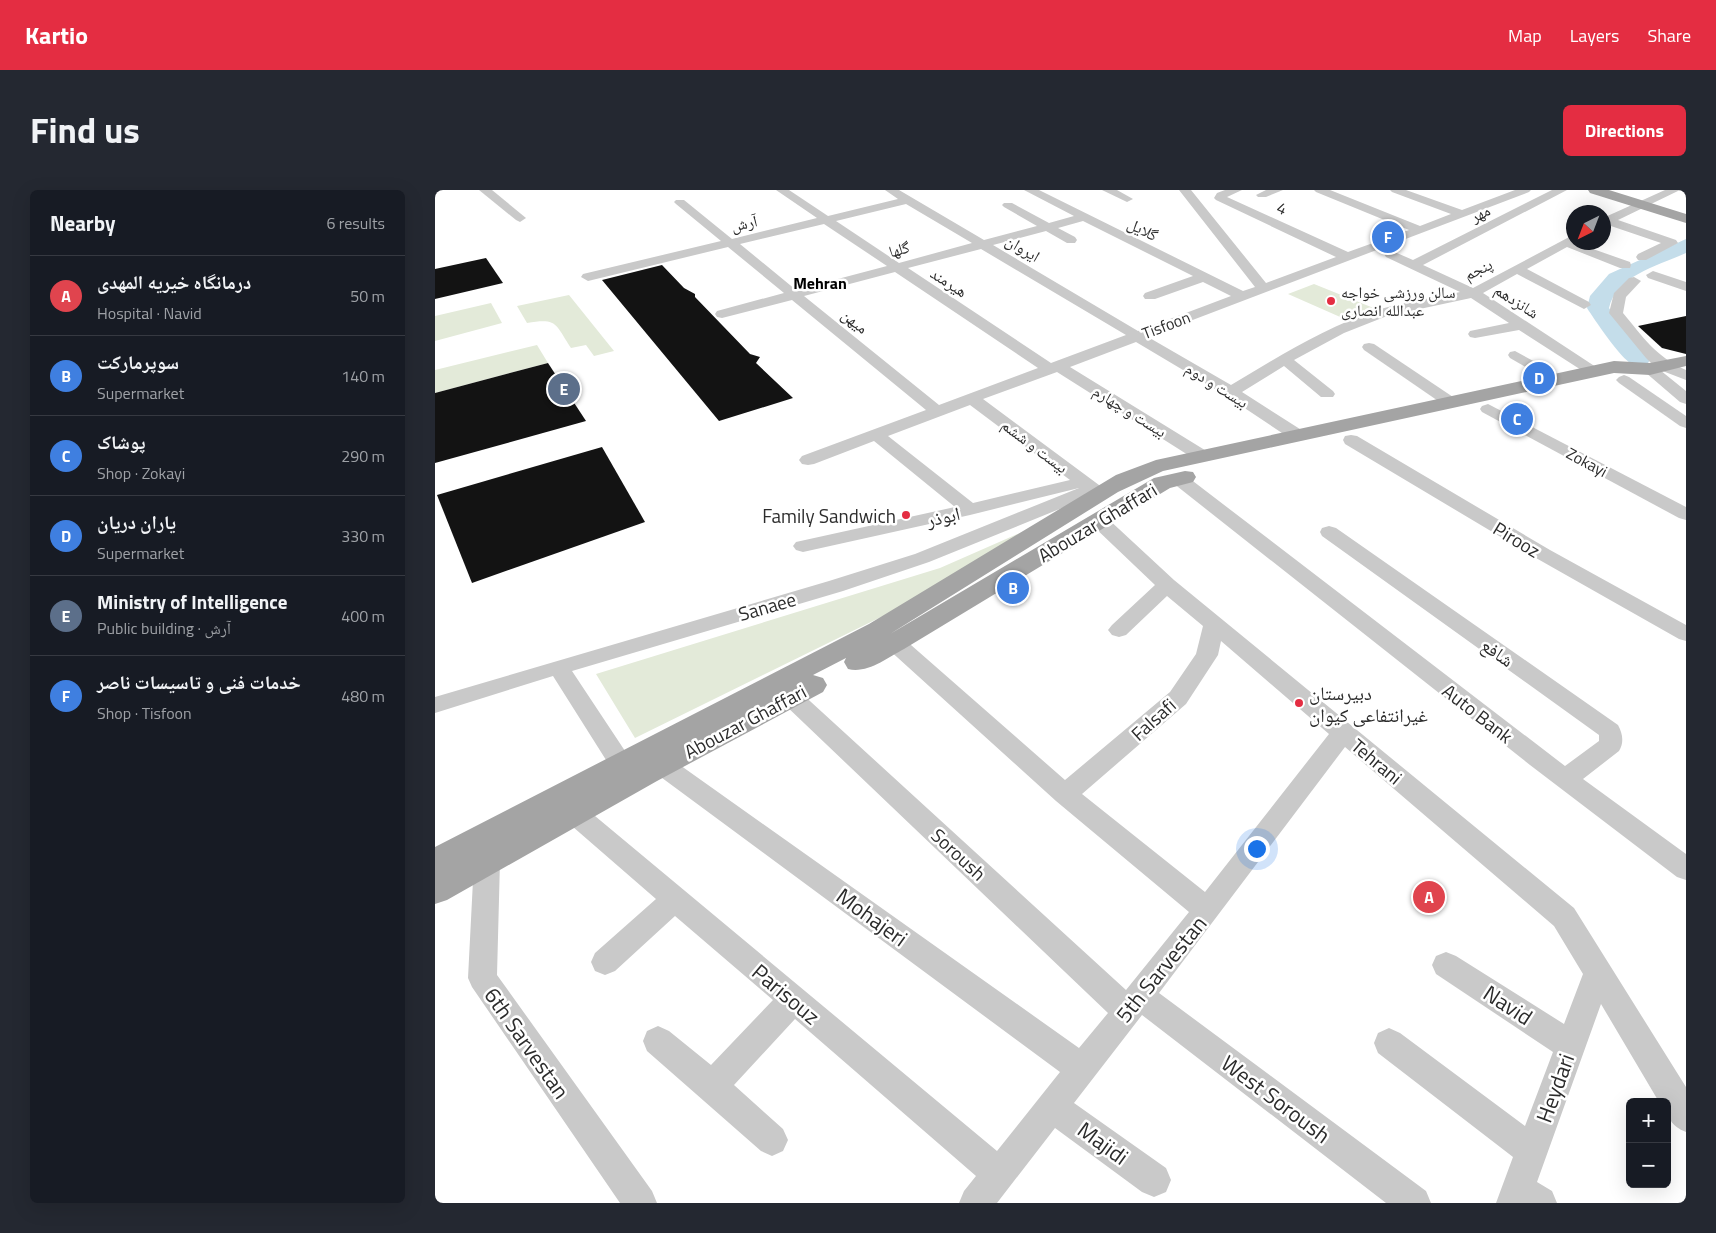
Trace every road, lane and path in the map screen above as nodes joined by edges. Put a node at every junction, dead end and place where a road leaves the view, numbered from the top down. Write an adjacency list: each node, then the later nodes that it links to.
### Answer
1 (485, 190): 25 (street)
2 (782, 190): 28 (street, هیرمند)
3 (891, 190): 20 (street, ایروان)
4 (1030, 190): 26 (street, گلایل)
5 (1108, 190): 19 (street)
6 (1185, 190): 52 (street)
7 (1236, 190): 41 (street, 4)
8 (1277, 190): 16 (street)
9 (1320, 190): 32 (street)
10 (1396, 190): 24 (street)
11 (1525, 190): 18 (street, Tisfoon)
12 (1561, 190): 43 (street, مهر)
13 (1595, 190): 23 (main road)
14 (1674, 190): 23 (street)
15 (1490, 192): 18 (street)
16 (1262, 195)
17 (928, 197): 20 (street, آرش)
18 (1505, 197): 24 (street, Tisfoon)
19 (1127, 199)
20 (909, 201): 28 (street, آرش); 38 (street, ایروان)
21 (680, 202): 36 (street, میهن)
22 (1008, 205): 31 (street)
23 (1641, 205): 27 (main road); 29 (street)
24 (1462, 214): 32 (street, Tisfoon)
25 (520, 218)
26 (1085, 218): 31 (street, گلها); 49 (street, گلایل)
27 (1686, 219)
28 (827, 220): 36 (street, آرش); 45 (street, هیرمند)
29 (1611, 220)
30 (1611, 224): 35 (street)
31 (1049, 227): 34 (street); 38 (street, گلها)
32 (1420, 230): 41 (street, Tisfoon)
33 (1686, 235): 35 (street)
34 (1071, 240)
35 (1670, 242): 42 (street)
36 (730, 243): 48 (street, آرش); 54 (street, میهن)
37 (1566, 243): 46 (street, پنجم)
38 (985, 244): 45 (street, گلها); 61 (street, ایروان)
39 (1591, 250): 44 (street)
40 (1391, 254): 43 (street, شانزدهم)
41 (1347, 257): 52 (street, Tisfoon)
42 (1642, 257)
43 (1413, 265): 53 (street, شانزدهم)
44 (1625, 265)
45 (896, 268): 54 (street, گلها); 66 (street, هیرمند)
46 (1517, 269): 53 (street, پنجم); 57 (street)
47 (1653, 276): 51 (street)
48 (588, 277)
49 (1203, 277): 55 (street); 56 (street, گلایل)
50 (1634, 281): 67 (street)
51 (1686, 287)
52 (1263, 288): 56 (street, Tisfoon)
53 (1473, 293): 59 (street, شانزدهم); 64 (street, پنجم)
54 (795, 295): 58 (street, گلها); 78 (street, میهن)
55 (1149, 296)
56 (1242, 296): 61 (street, Tisfoon)
57 (1584, 305)
58 (722, 314)
59 (1521, 324): 60 (street); 68 (street, شانزدهم)
60 (1475, 334)
61 (1137, 336): 66 (street, Tisfoon); 72 (street, بیست و دوم)
62 (1369, 347): 76 (street)
63 (1515, 356): 70 (street)
64 (1284, 359): 72 (street, پنجم); 73 (street)
65 (1686, 361): 67 (main road, Abouzar Ghaffari)
66 (1053, 367): 74 (street, Tisfoon); 83 (street, بیست و چهارم)
67 (1657, 368): 68 (main road, Abouzar Ghaffari); 69 (street); 71 (main road, Abouzar Ghaffari); 75 (street)
68 (1594, 372): 70 (main road, Abouzar Ghaffari)
69 (1686, 375)
70 (1558, 380): 76 (main road, Abouzar Ghaffari)
71 (1624, 380): 77 (main road, Abouzar Ghaffari); 79 (street)
72 (1231, 392): 81 (street, بیست و دوم)
73 (1327, 394)
74 (971, 398): 78 (street, Tisfoon); 86 (street, بیست و ششم)
75 (1686, 399)
76 (1450, 402): 81 (main road, Abouzar Ghaffari)
77 (1488, 409): 82 (main road, Abouzar Ghaffari); 88 (street, Zokayi)
78 (937, 411): 80 (street, Tisfoon)
79 (1686, 424)
80 (875, 434): 84 (street, Tisfoon); 87 (street)
81 (1297, 435): 83 (main road, Abouzar Ghaffari)
82 (1351, 440): 85 (main road, Abouzar Ghaffari); 96 (street, Pirooz)
83 (1202, 456): 86 (main road, Abouzar Ghaffari)
84 (808, 460)
85 (1179, 479): 86 (main road, Abouzar Ghaffari); 104 (street, Auto Bank)
86 (1091, 498): 87 (street, ابوذر); 92 (street, Sanaee); 93 (street, Tehrani); 97 (main road, Abouzar Ghaffari); 102 (main road, Abouzar Ghaffari)
87 (970, 510): 89 (street, ابوذر)
88 (1686, 514)
89 (902, 525): 91 (street, ابوذر); 92 (street)
90 (1329, 532): 104 (street, شافع)
91 (803, 546)
92 (922, 558): 98 (street, Sanaee)
93 (1167, 585): 94 (street, Tehrani); 95 (street)
94 (1213, 625): 101 (street, Tehrani); 105 (street, Falsafi)
95 (1119, 630)
96 (1686, 634)
97 (895, 643): 99 (main road, Abouzar Ghaffari); 105 (street)
98 (558, 667): 100 (street, Sanaee); 102 (street)
99 (791, 697): 103 (main road, Abouzar Ghaffari); 117 (street, Soroush)
100 (435, 705)
101 (1343, 733): 112 (street, 5th Sarvestan); 115 (street, Tehrani)
102 (621, 764): 108 (main road, Abouzar Ghaffari)
103 (662, 765): 106 (main road, Abouzar Ghaffari); 121 (street, Mohajeri)
104 (1565, 779): 109 (street, Auto Bank)
105 (1065, 794): 112 (street)
106 (574, 813): 107 (main road, Abouzar Ghaffari); 111 (street, Parisouz)
107 (487, 861): 110 (main road, Abouzar Ghaffari); 130 (street, 6th Sarvestan)
108 (435, 862)
109 (1686, 869)
110 (435, 890)
111 (675, 898): 113 (street); 116 (street, Parisouz)
112 (1207, 910): 117 (street, 5th Sarvestan)
113 (605, 962)
114 (1446, 965): 120 (street, Navid)
115 (1598, 972): 120 (street, Heydari); 124 (street, Tehrani)
116 (793, 1000): 122 (street); 127 (street, Parisouz)
117 (1133, 1003): 121 (street, 5th Sarvestan); 132 (street, West Soroush)
118 (658, 1042): 122 (street)
119 (1389, 1043): 126 (street)
120 (1571, 1046): 126 (street, Heydari)
121 (1082, 1069): 123 (street, 5th Sarvestan)
122 (712, 1086): 125 (street)
123 (1052, 1106): 127 (street, 5th Sarvestan); 128 (street, Majidi)
124 (1686, 1116)
125 (772, 1140)
126 (1531, 1151): 129 (street, Heydari)
127 (999, 1174): 131 (street, 5th Sarvestan)
128 (1154, 1180)
129 (1523, 1198)
130 (640, 1203)
131 (976, 1203)
132 (1414, 1203)

